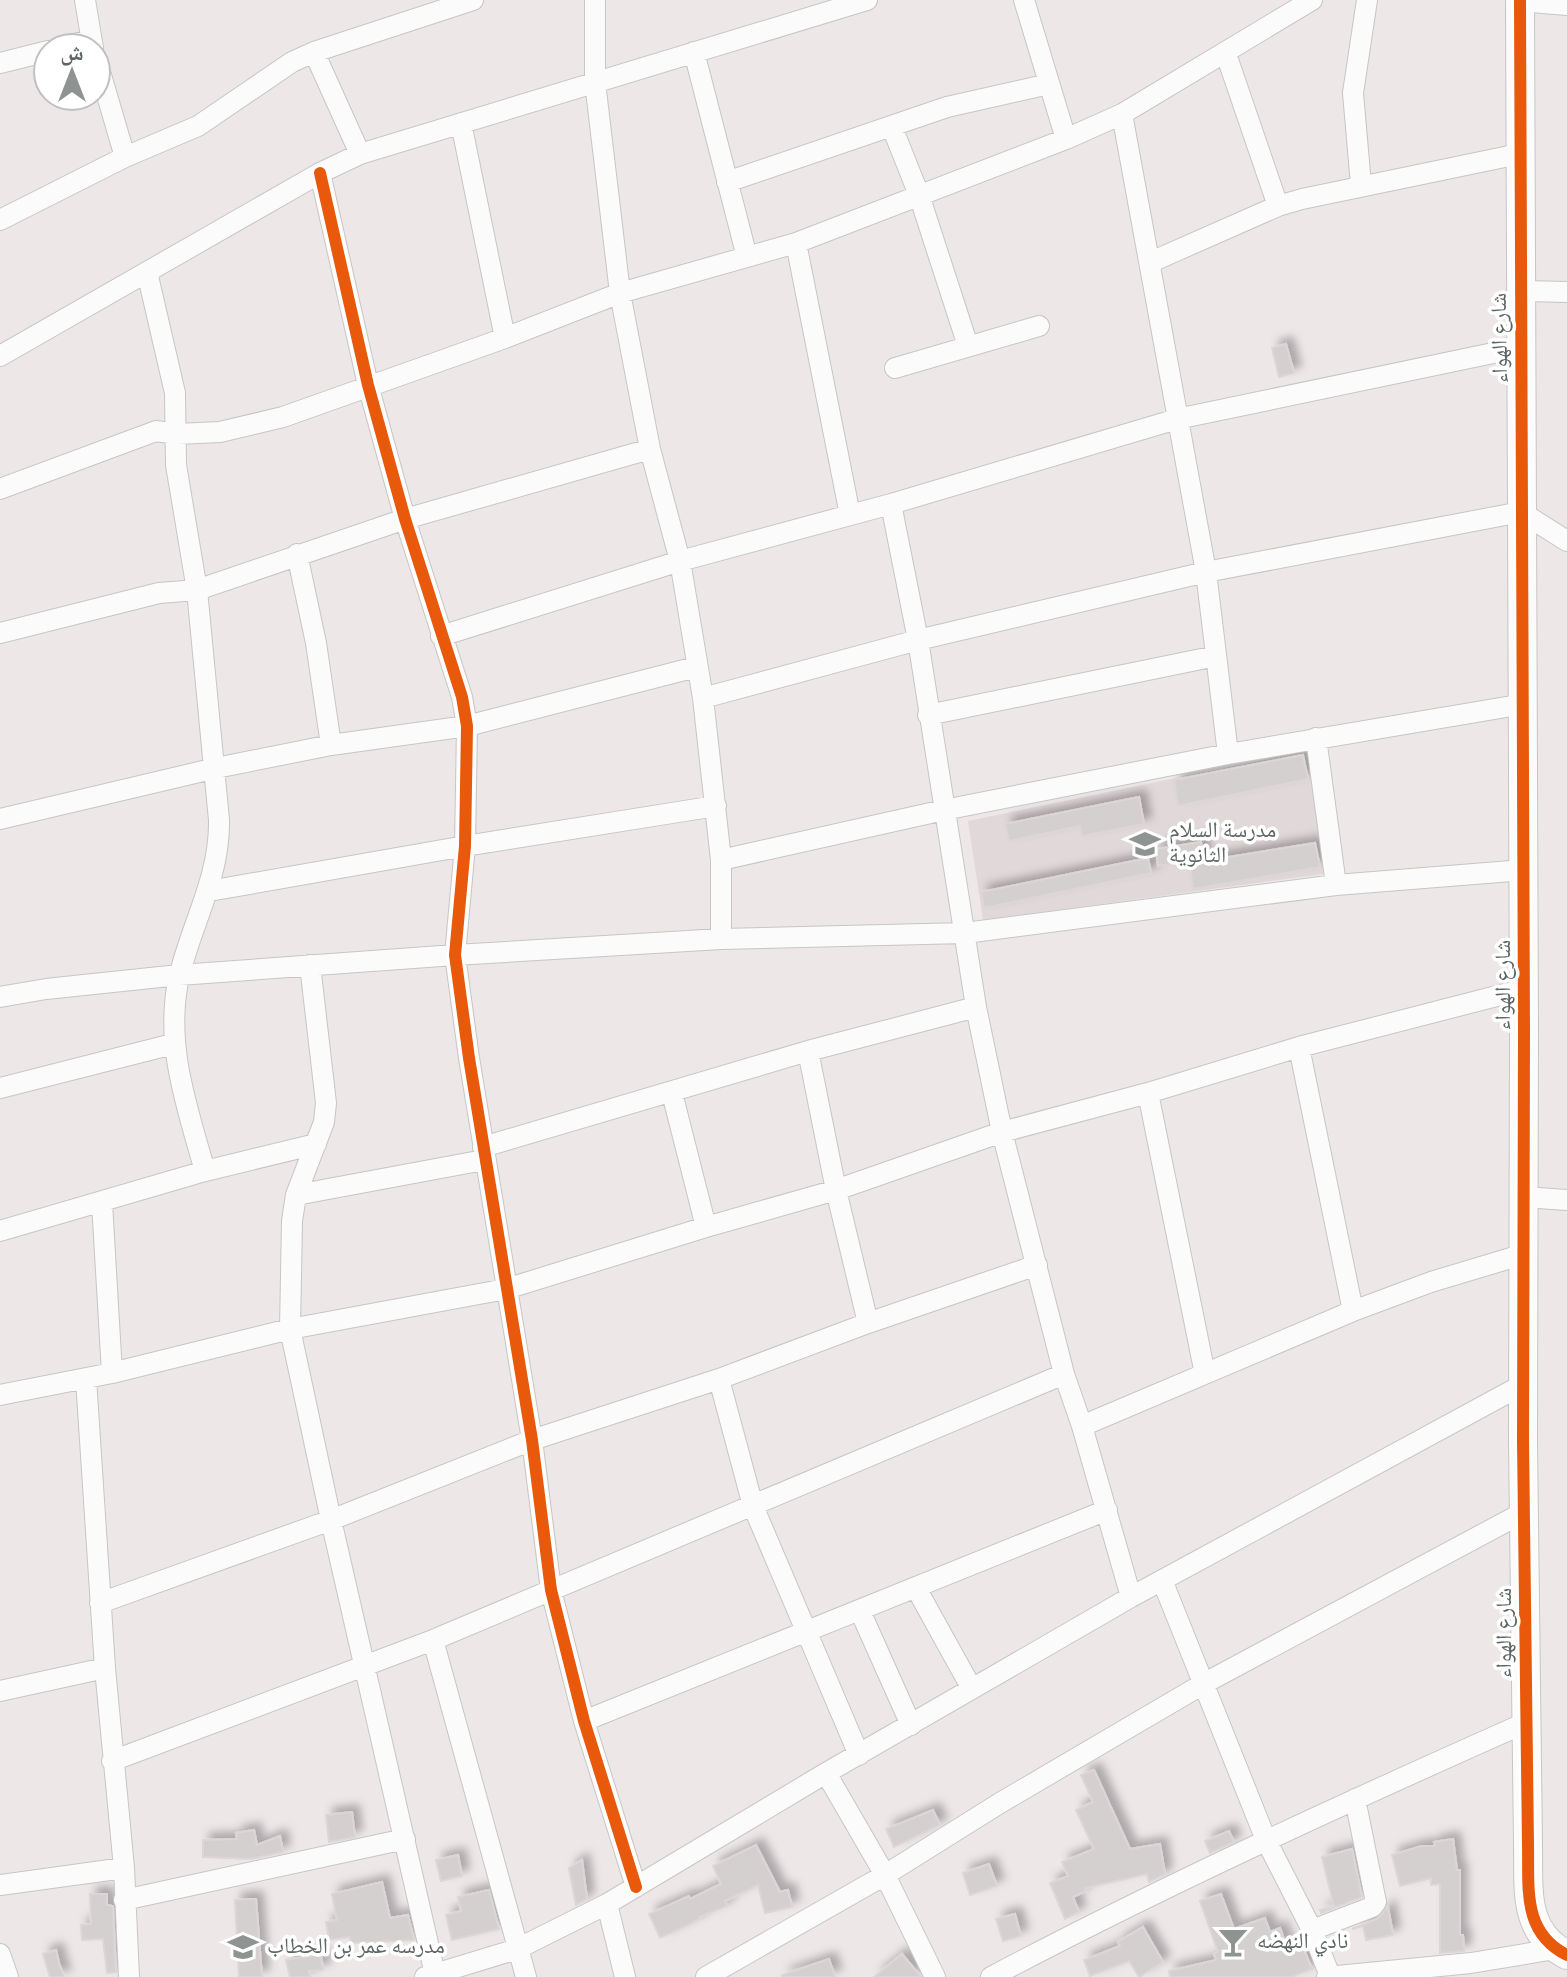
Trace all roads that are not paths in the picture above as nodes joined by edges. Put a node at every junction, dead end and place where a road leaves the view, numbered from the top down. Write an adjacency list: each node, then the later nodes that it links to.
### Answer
1 (85, 0): 10 (street)
2 (473, 0): 11 (street)
3 (595, 0): 16 (street)
4 (867, 0): 12 (street)
5 (1024, 0): 17 (street)
6 (1312, 0): 13 (street)
7 (1367, 0): 28 (street)
8 (1520, 0): 9 (street); 24 (street, شارع الهواء)
9 (1567, 5)
10 (90, 32)
11 (314, 52): 23 (street); 25 (street)
12 (694, 52): 16 (street); 27 (street)
13 (1226, 54): 19 (street); 30 (street)
14 (32, 55): 15 (street)
15 (0, 63)
16 (595, 82): 20 (street); 38 (street)
17 (1049, 84): 21 (street); 22 (street)
18 (112, 112): 25 (street)
19 (1122, 114): 22 (street); 34 (street)
20 (461, 123): 23 (street); 40 (street)
21 (892, 127): 27 (street); 29 (street)
22 (1066, 139): 29 (street)
23 (360, 154): 26 (street)
24 (1519, 154): 28 (street); 36 (street, شارع الهواء)
25 (125, 157): 31 (street)
26 (320, 173): 35 (street); 45 (street)
27 (727, 182): 33 (street)
28 (1361, 185): 30 (street)
29 (919, 195): 32 (street); 41 (street)
30 (1278, 206): 34 (street)
31 (0, 220)
32 (796, 243): 33 (street); 52 (street)
33 (747, 257): 38 (street)
34 (1151, 262): 46 (street)
35 (147, 272): 43 (street); 47 (street)
36 (1520, 291): 37 (street); 42 (street, شارع الهواء)
37 (1567, 292)
38 (620, 293): 40 (street); 48 (street)
39 (1039, 326): 41 (street)
40 (505, 338): 45 (street)
41 (968, 346): 44 (street)
42 (1522, 347): 46 (street); 51 (street, شارع الهواء)
43 (0, 356)
44 (895, 368)
45 (368, 385): 47 (street); 53 (street)
46 (1177, 419): 50 (street); 57 (street)
47 (177, 434): 49 (street); 58 (street)
48 (650, 449): 53 (street); 56 (street)
49 (0, 489)
50 (891, 504): 52 (street); 61 (street)
51 (1521, 512): 54 (street); 57 (street); 65 (street, شارع الهواء)
52 (850, 515): 56 (street)
53 (405, 519): 55 (street); 60 (street)
54 (1567, 541)
55 (297, 554): 58 (street); 69 (street)
56 (680, 561): 60 (street); 63 (street)
57 (1206, 572): 61 (street); 62 (street)
58 (197, 590): 59 (street); 71 (street)
59 (0, 633)
60 (441, 636): 67 (street)
61 (918, 640): 64 (street); 66 (street)
62 (1216, 656): 66 (street); 70 (street)
63 (696, 667): 64 (street); 67 (street)
64 (703, 698): 72 (street)
65 (1524, 704): 68 (street); 77 (street, شارع الهواء)
66 (928, 715): 73 (street)
67 (467, 726): 69 (street); 75 (street)
68 (1316, 738): 70 (street); 78 (street)
69 (331, 745): 71 (street)
70 (1228, 754): 73 (street)
71 (216, 768): 74 (street); 79 (street)
72 (716, 806): 75 (street); 76 (street)
73 (944, 810): 76 (street); 80 (street)
74 (0, 819)
75 (465, 846): 79 (street); 82 (street)
76 (721, 860): 81 (street)
77 (1524, 870): 78 (street); 85 (street, شارع الهواء)
78 (1336, 885): 80 (street)
79 (209, 891): 84 (street)
80 (965, 933): 81 (street); 87 (street)
81 (721, 939): 82 (street)
82 (455, 955): 83 (street); 96 (street)
83 (310, 965): 84 (street); 95 (street)
84 (179, 975): 86 (street); 88 (street)
85 (1524, 989): 89 (street); 100 (street, شارع الهواء)
86 (0, 997)
87 (976, 1007): 90 (street); 94 (street)
88 (173, 1044): 91 (street); 97 (street)
89 (1299, 1047): 93 (street); 108 (street)
90 (808, 1051): 92 (street); 98 (street)
91 (0, 1088)
92 (672, 1093): 96 (street); 103 (street)
93 (1148, 1093): 94 (street); 113 (street)
94 (1002, 1132): 98 (street); 106 (street)
95 (316, 1144): 97 (street); 99 (street)
96 (483, 1154): 99 (street); 107 (street)
97 (205, 1171): 102 (street)
98 (836, 1190): 103 (street); 109 (street)
99 (296, 1195): 110 (street)
100 (1524, 1197): 101 (street); 105 (street, شارع الهواء)
101 (1567, 1200)
102 (102, 1203): 104 (street); 111 (street)
103 (706, 1227): 107 (street)
104 (0, 1231)
105 (1524, 1254): 108 (street); 116 (street, شارع الهواء)
106 (1037, 1265): 109 (street); 112 (street)
107 (506, 1289): 110 (street); 119 (street)
108 (1353, 1311): 113 (street)
109 (868, 1323): 115 (street)
110 (290, 1329): 111 (street); 123 (street)
111 (112, 1373): 114 (street)
112 (1064, 1374): 118 (street); 120 (street)
113 (1205, 1374): 118 (street)
114 (86, 1379): 117 (street); 128 (street)
115 (719, 1379): 119 (street); 120 (street)
116 (1524, 1384): 122 (street, شارع الهواء); 124 (street)
117 (0, 1395)
118 (1082, 1426): 121 (street)
119 (532, 1440): 123 (street); 126 (street)
120 (753, 1506): 126 (street); 130 (street)
121 (1107, 1510): 125 (street); 127 (street)
122 (1524, 1512): 134 (street); 138 (street, شارع الهواء)
123 (331, 1520): 128 (street); 132 (street)
124 (1162, 1580): 127 (street); 134 (street)
125 (916, 1588): 129 (street); 135 (street)
126 (551, 1590): 131 (street); 137 (street)
127 (1131, 1597): 135 (street)
128 (100, 1603): 133 (street)
129 (860, 1611): 130 (street); 139 (street)
130 (806, 1632): 137 (street); 140 (street)
131 (433, 1640): 132 (street); 153 (street)
132 (366, 1666): 141 (street); 144 (street)
133 (105, 1668): 136 (street); 141 (street)
134 (1203, 1684): 145 (street); 147 (street)
135 (972, 1689): 139 (street)
136 (0, 1691)
137 (584, 1721): 149 (street)
138 (1525, 1723): 143 (street); 154 (street, شارع الهواء)
139 (911, 1725): 140 (street)
140 (859, 1755): 142 (street)
141 (112, 1761): 146 (street)
142 (826, 1773): 147 (street); 149 (street)
143 (1355, 1799): 145 (street); 152 (street)
144 (405, 1839): 150 (street); 156 (street)
145 (1266, 1840): 152 (street); 163 (street)
146 (124, 1868): 148 (street); 150 (street)
147 (885, 1875): 161 (street); 162 (street)
148 (0, 1885)
149 (636, 1887): 151 (street)
150 (124, 1900): 158 (street)
151 (607, 1904): 153 (street); 160 (street)
152 (1312, 1930): 164 (street)
153 (517, 1949): 156 (street); 159 (street)
154 (1561, 1952): 164 (street)
155 (0, 1954): 157 (street)
156 (430, 1976)
157 (8, 1977)
158 (129, 1977)
159 (526, 1977)
160 (625, 1977)
161 (706, 1977)
162 (935, 1977)
163 (991, 1977)
164 (1329, 1977)

